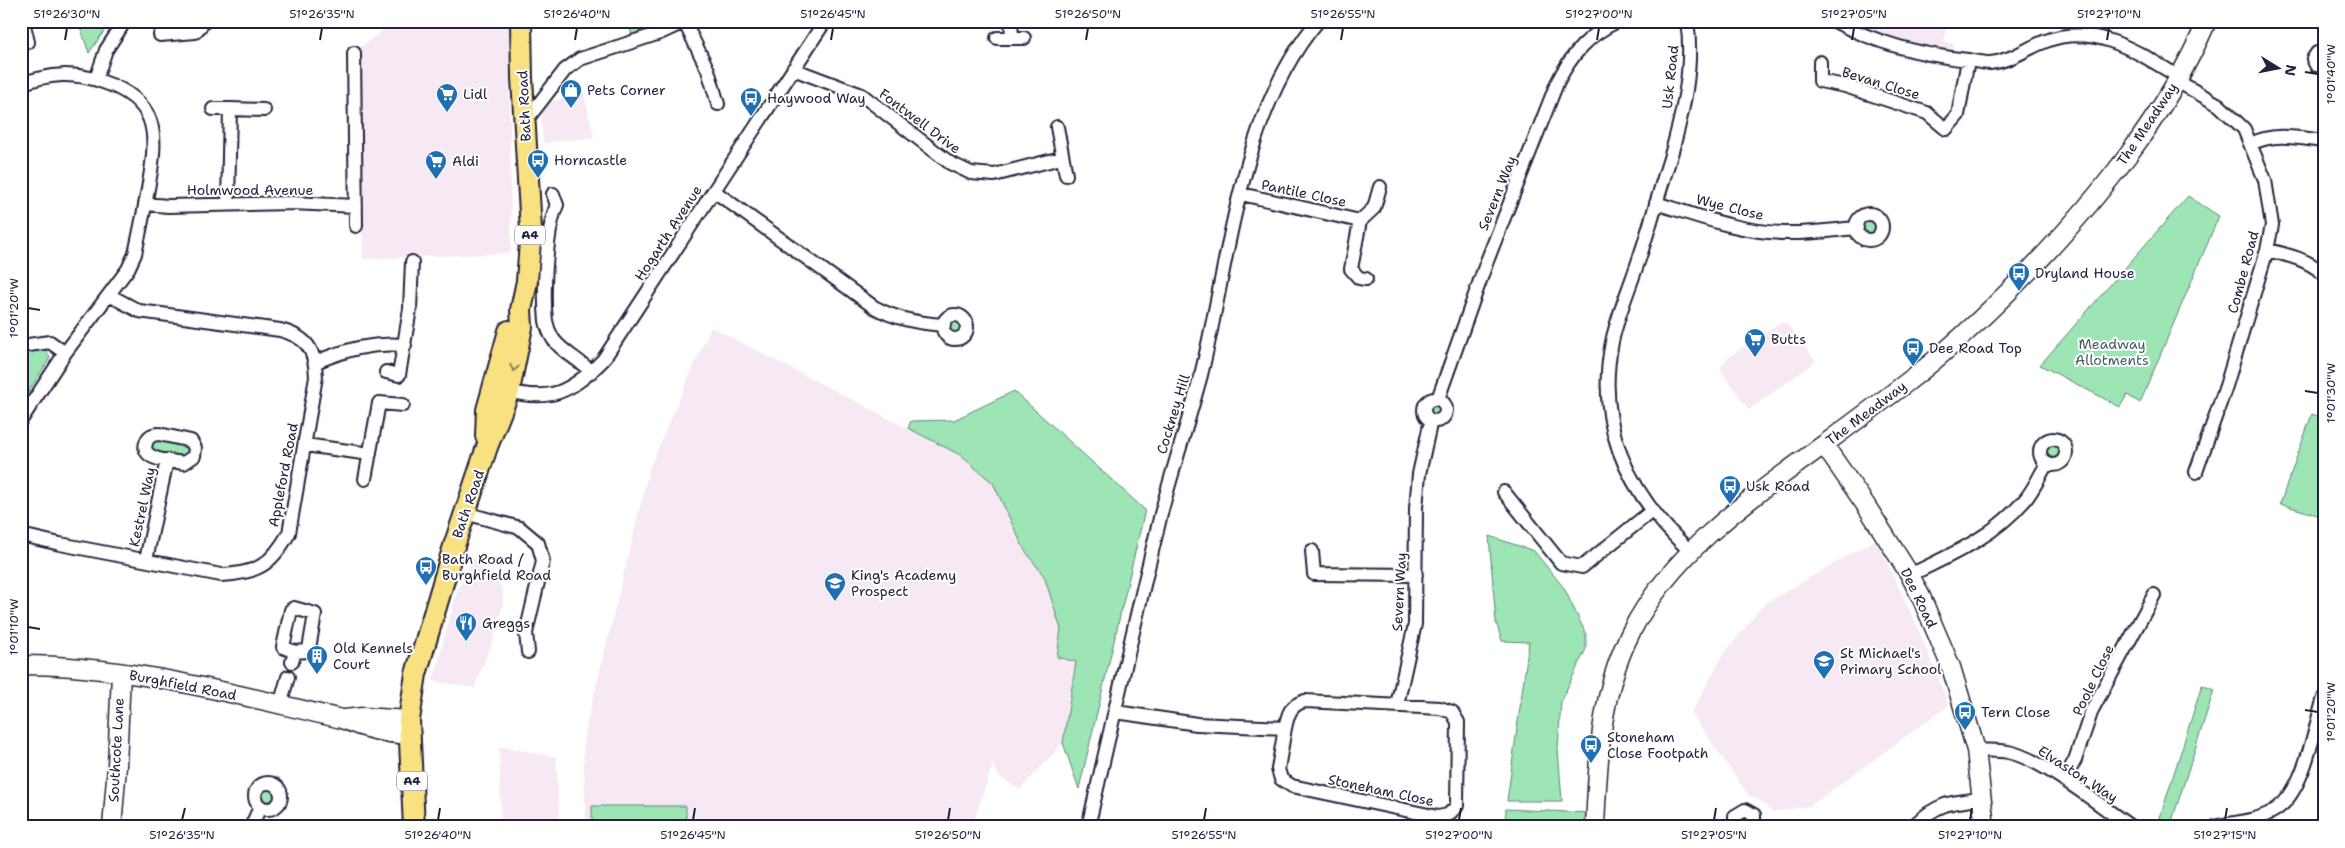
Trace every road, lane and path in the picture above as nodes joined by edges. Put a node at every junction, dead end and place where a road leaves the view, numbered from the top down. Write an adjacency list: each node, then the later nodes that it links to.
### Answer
1 (23, 21): 15 (street)
2 (125, 21): 23 (street)
3 (204, 21): 13 (street)
4 (521, 21): 29 (main road, Bath Road / A4)
5 (825, 21): 21 (street, Hogarth Avenue)
6 (1011, 21): 14 (street)
7 (1318, 21): 38 (street, Cockney Hill)
8 (1618, 21): 75 (street, Severn Way)
9 (1687, 21): 39 (street, Usk Road)
10 (1834, 21): 18 (street, Combe Road)
11 (2207, 21): 22 (street, The Meadway)
12 (685, 22): 25 (street); 29 (street)
13 (160, 35)
14 (997, 38)
15 (28, 42)
16 (354, 53): 42 (street)
17 (2324, 54): 20 (street)
18 (1968, 60): 19 (street, Bevan Close); 22 (street, Combe Road)
19 (1820, 62)
20 (2324, 65)
21 (793, 69): 33 (street, Fontwell Drive); 36 (street, Hogarth Avenue)
22 (2178, 79): 32 (street, Combe Road); 62 (street, The Meadway)
23 (96, 80): 24 (street); 40 (street)
24 (21, 84)
25 (718, 104)
26 (213, 109): 27 (street)
27 (230, 109): 28 (street); 41 (street)
28 (264, 110)
29 (524, 118): 58 (main road, Bath Road / A4)
30 (1057, 127): 33 (street)
31 (2324, 141): 32 (street)
32 (2251, 144): 46 (street, Combe Road)
33 (1062, 158): 34 (street)
34 (1066, 175)
35 (1380, 187): 43 (street, Pantile Close)
36 (714, 191): 51 (street); 57 (street, Hogarth Avenue)
37 (553, 194): 57 (street)
38 (1241, 194): 43 (street, Pantile Close); 85 (street, Cockney Hill)
39 (1656, 203): 45 (street, Wye Close); 69 (street, Usk Road)
40 (145, 204): 41 (street, Holmwood Avenue); 50 (street)
41 (228, 204): 42 (street, Holmwood Avenue)
42 (356, 206): 44 (street)
43 (1360, 221): 49 (street, Pantile Close)
44 (356, 226)
45 (1857, 228)
46 (2267, 250): 48 (street); 66 (street, Combe Road)
47 (412, 262): 52 (street)
48 (2324, 274)
49 (1366, 279)
50 (109, 295): 54 (street); 55 (street)
51 (944, 325)
52 (404, 345): 55 (street); 56 (street)
53 (21, 346): 54 (street)
54 (65, 353): 60 (street)
55 (316, 362): 61 (street, Appleford Road)
56 (386, 372)
57 (591, 372): 58 (street, Hogarth Avenue)
58 (501, 389): 70 (main road, Bath Road / A4)
59 (403, 406): 63 (street)
60 (21, 420)
61 (305, 445): 63 (street); 74 (street, Appleford Road)
62 (1824, 445): 73 (street, The Meadway); 76 (street, Dee Road)
63 (370, 454): 67 (street)
64 (167, 460): 74 (street, Kestrel Way)
65 (2046, 465): 76 (street)
66 (2196, 472)
67 (365, 479)
68 (1504, 492): 69 (street)
69 (1653, 510): 73 (street, Usk Road)
70 (465, 513): 78 (street); 86 (main road, Bath Road / A4)
71 (21, 534): 74 (street, Appleford Road)
72 (1312, 551): 75 (street)
73 (1690, 551): 96 (street, The Meadway)
74 (146, 560)
75 (1416, 575): 84 (street, Severn Way)
76 (1910, 575): 88 (street, Dee Road)
77 (2154, 595): 89 (street, Poole Close)
78 (528, 652)
79 (21, 665): 80 (street, Burghfield Road)
80 (121, 673): 83 (street, Burghfield Road); 92 (street, Southcote Lane)
81 (288, 677): 83 (street)
82 (2324, 698): 102 (street)
83 (280, 705): 86 (street, Burghfield Road)
84 (1397, 705): 87 (street, Stoneham Close); 87 (street, Stoneham Close)
85 (1116, 712): 87 (street); 95 (street, Cockney Hill)
86 (410, 728): 94 (main road, Bath Road / A4)
87 (1285, 728)
88 (1976, 750): 89 (street, Elvaston Way); 90 (street, Dee Road)
89 (2064, 780): 101 (street, Elvaston Way)
90 (1983, 799): 99 (street); 100 (street, Dee Road)
91 (260, 807): 93 (street)
92 (112, 827)
93 (251, 827)
94 (414, 827)
95 (1088, 827)
96 (1595, 827)
97 (1735, 827): 98 (street)
98 (1754, 827)
99 (1912, 827)
100 (1985, 827)
101 (2131, 827)
102 (2215, 827)

